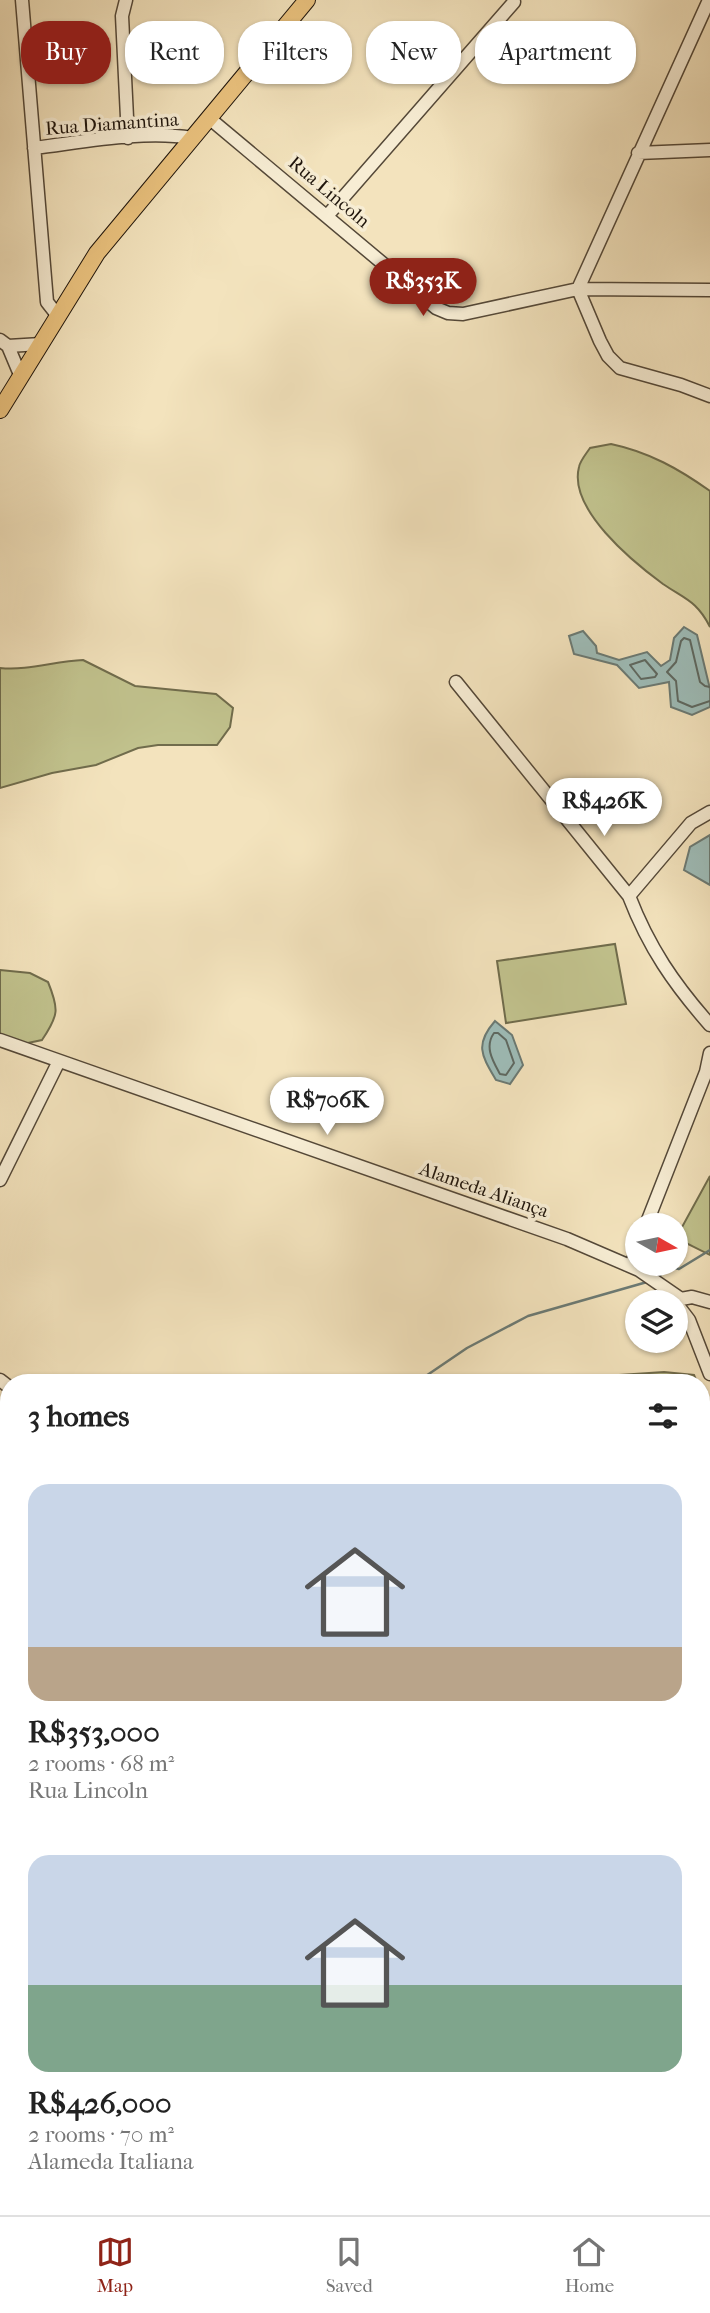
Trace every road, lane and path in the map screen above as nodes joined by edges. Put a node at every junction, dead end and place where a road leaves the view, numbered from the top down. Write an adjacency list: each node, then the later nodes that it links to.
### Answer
1 (22, 0): 9 (street)
2 (125, 0): 7 (street)
3 (307, 0): 6 (main road)
4 (709, 0): 11 (street)
5 (514, 2): 12 (street)
6 (209, 118): 8 (main road); 12 (street, Rua Lincoln)
7 (128, 138): 8 (street, Rua Diamantina); 9 (street, Rua Diamantina)
8 (192, 138): 15 (main road)
9 (34, 148): 15 (street)
10 (710, 150): 11 (street)
11 (638, 153): 13 (street)
12 (327, 216): 13 (street, Rua Lincoln)
13 (578, 289): 14 (street, Rua Lincoln); 19 (street)
14 (710, 290)
15 (58, 316): 17 (main road)
16 (4, 343): 17 (street); 18 (street)
17 (41, 344): 18 (main road)
18 (20, 377): 20 (main road)
19 (710, 396)
20 (0, 410)
21 (456, 682): 23 (street)
22 (710, 812): 23 (street)
23 (629, 896): 24 (street)
24 (710, 1025)
25 (0, 1040): 27 (street, Alameda Aliança)
26 (710, 1053): 29 (street)
27 (59, 1061): 28 (street); 30 (street, Alameda Aliança)
28 (0, 1180)
29 (651, 1213)
30 (625, 1264)
31 (648, 1276): 32 (street, Alameda Aliança)
32 (660, 1283): 33 (street); 34 (street, Alameda Aliança)
33 (666, 1290)
34 (710, 1302)
35 (688, 1319): 36 (street)
36 (710, 1374)

